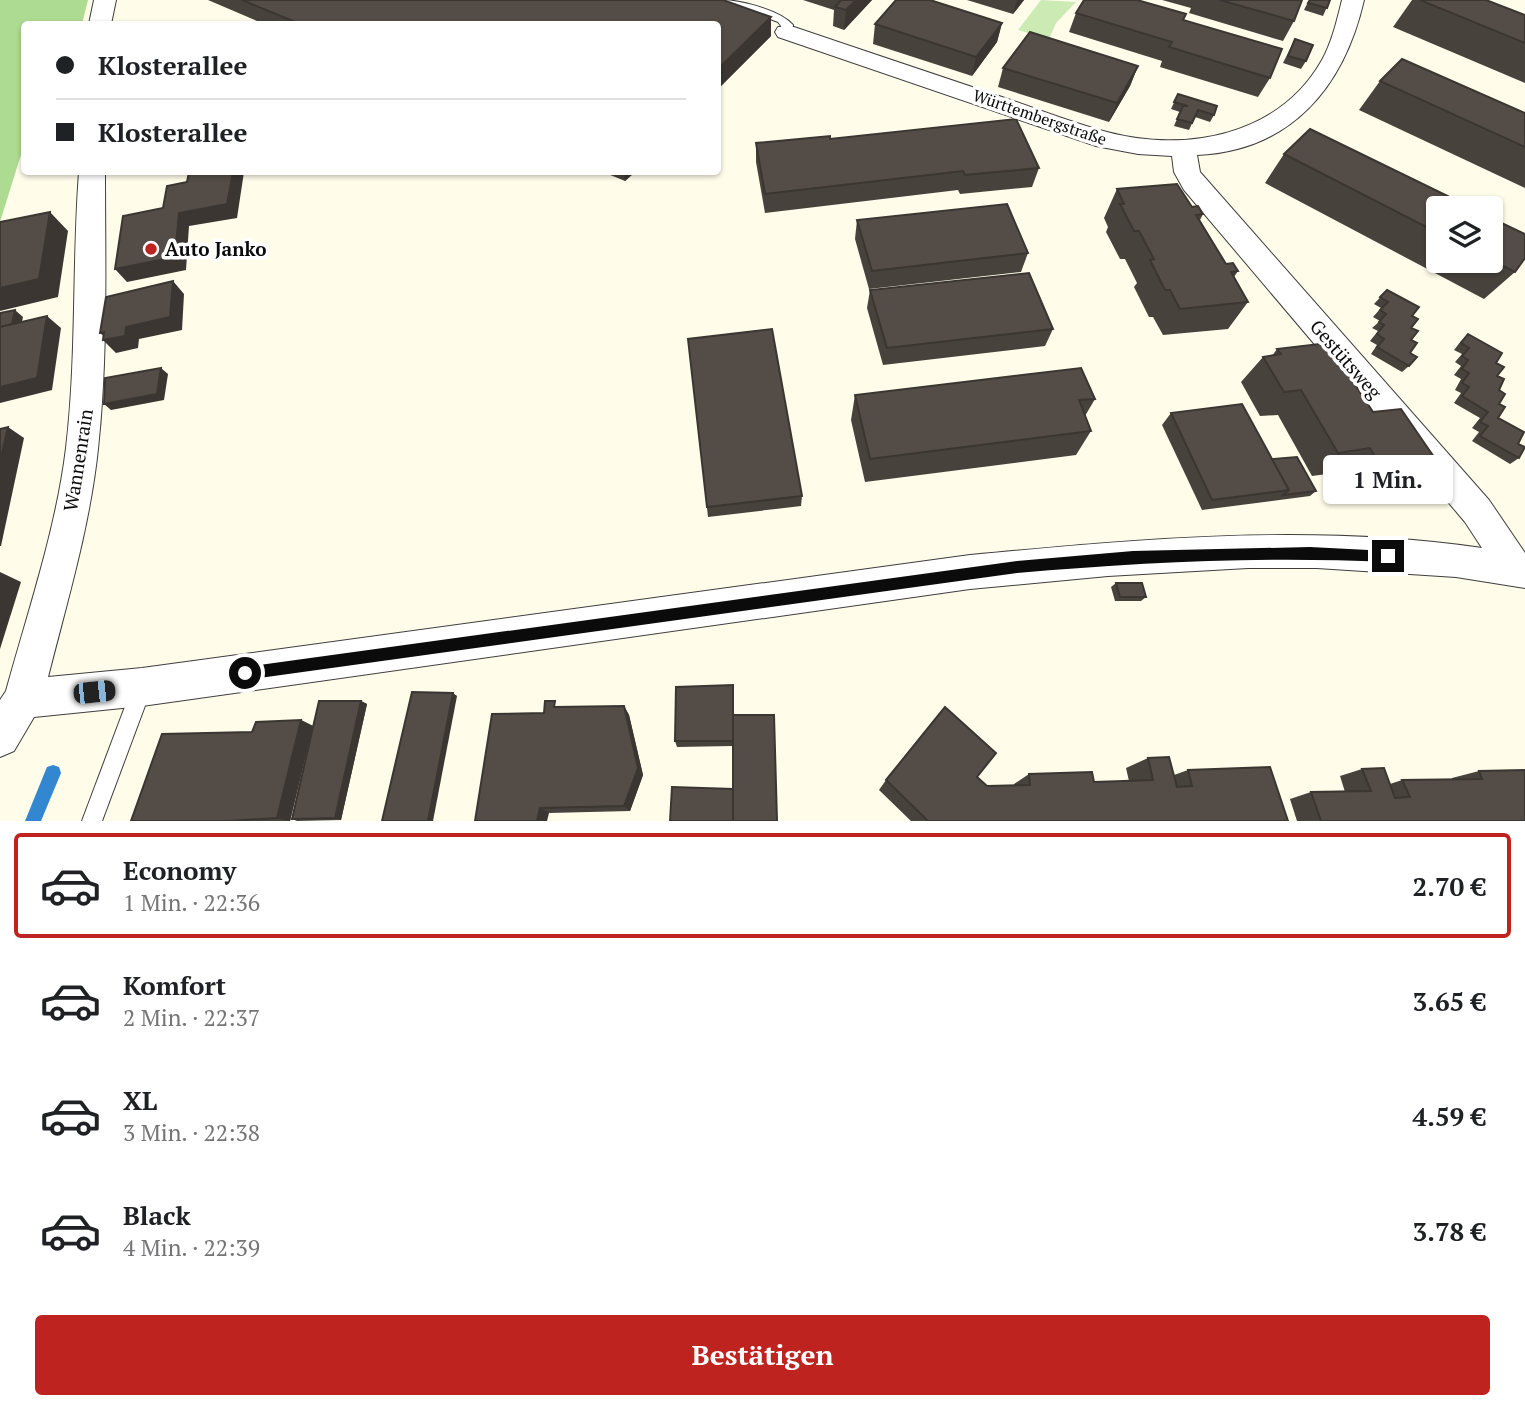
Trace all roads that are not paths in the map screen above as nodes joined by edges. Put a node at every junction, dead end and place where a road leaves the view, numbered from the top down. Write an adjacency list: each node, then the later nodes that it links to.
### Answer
1 (105, 0): 4 (street)
2 (726, 0): 5 (lane)
3 (1353, 0): 6 (street, Württembergstraße)
4 (101, 21)
5 (786, 32): 6 (street, Württembergstraße)
6 (1183, 147): 8 (street, Gestütsweg)
7 (92, 175): 10 (street, Wannenrain)
8 (1520, 570): 9 (street)
9 (142, 687): 10 (street); 12 (lane)
10 (23, 699): 11 (street, Wannenrain)
11 (0, 737)
12 (92, 821)

